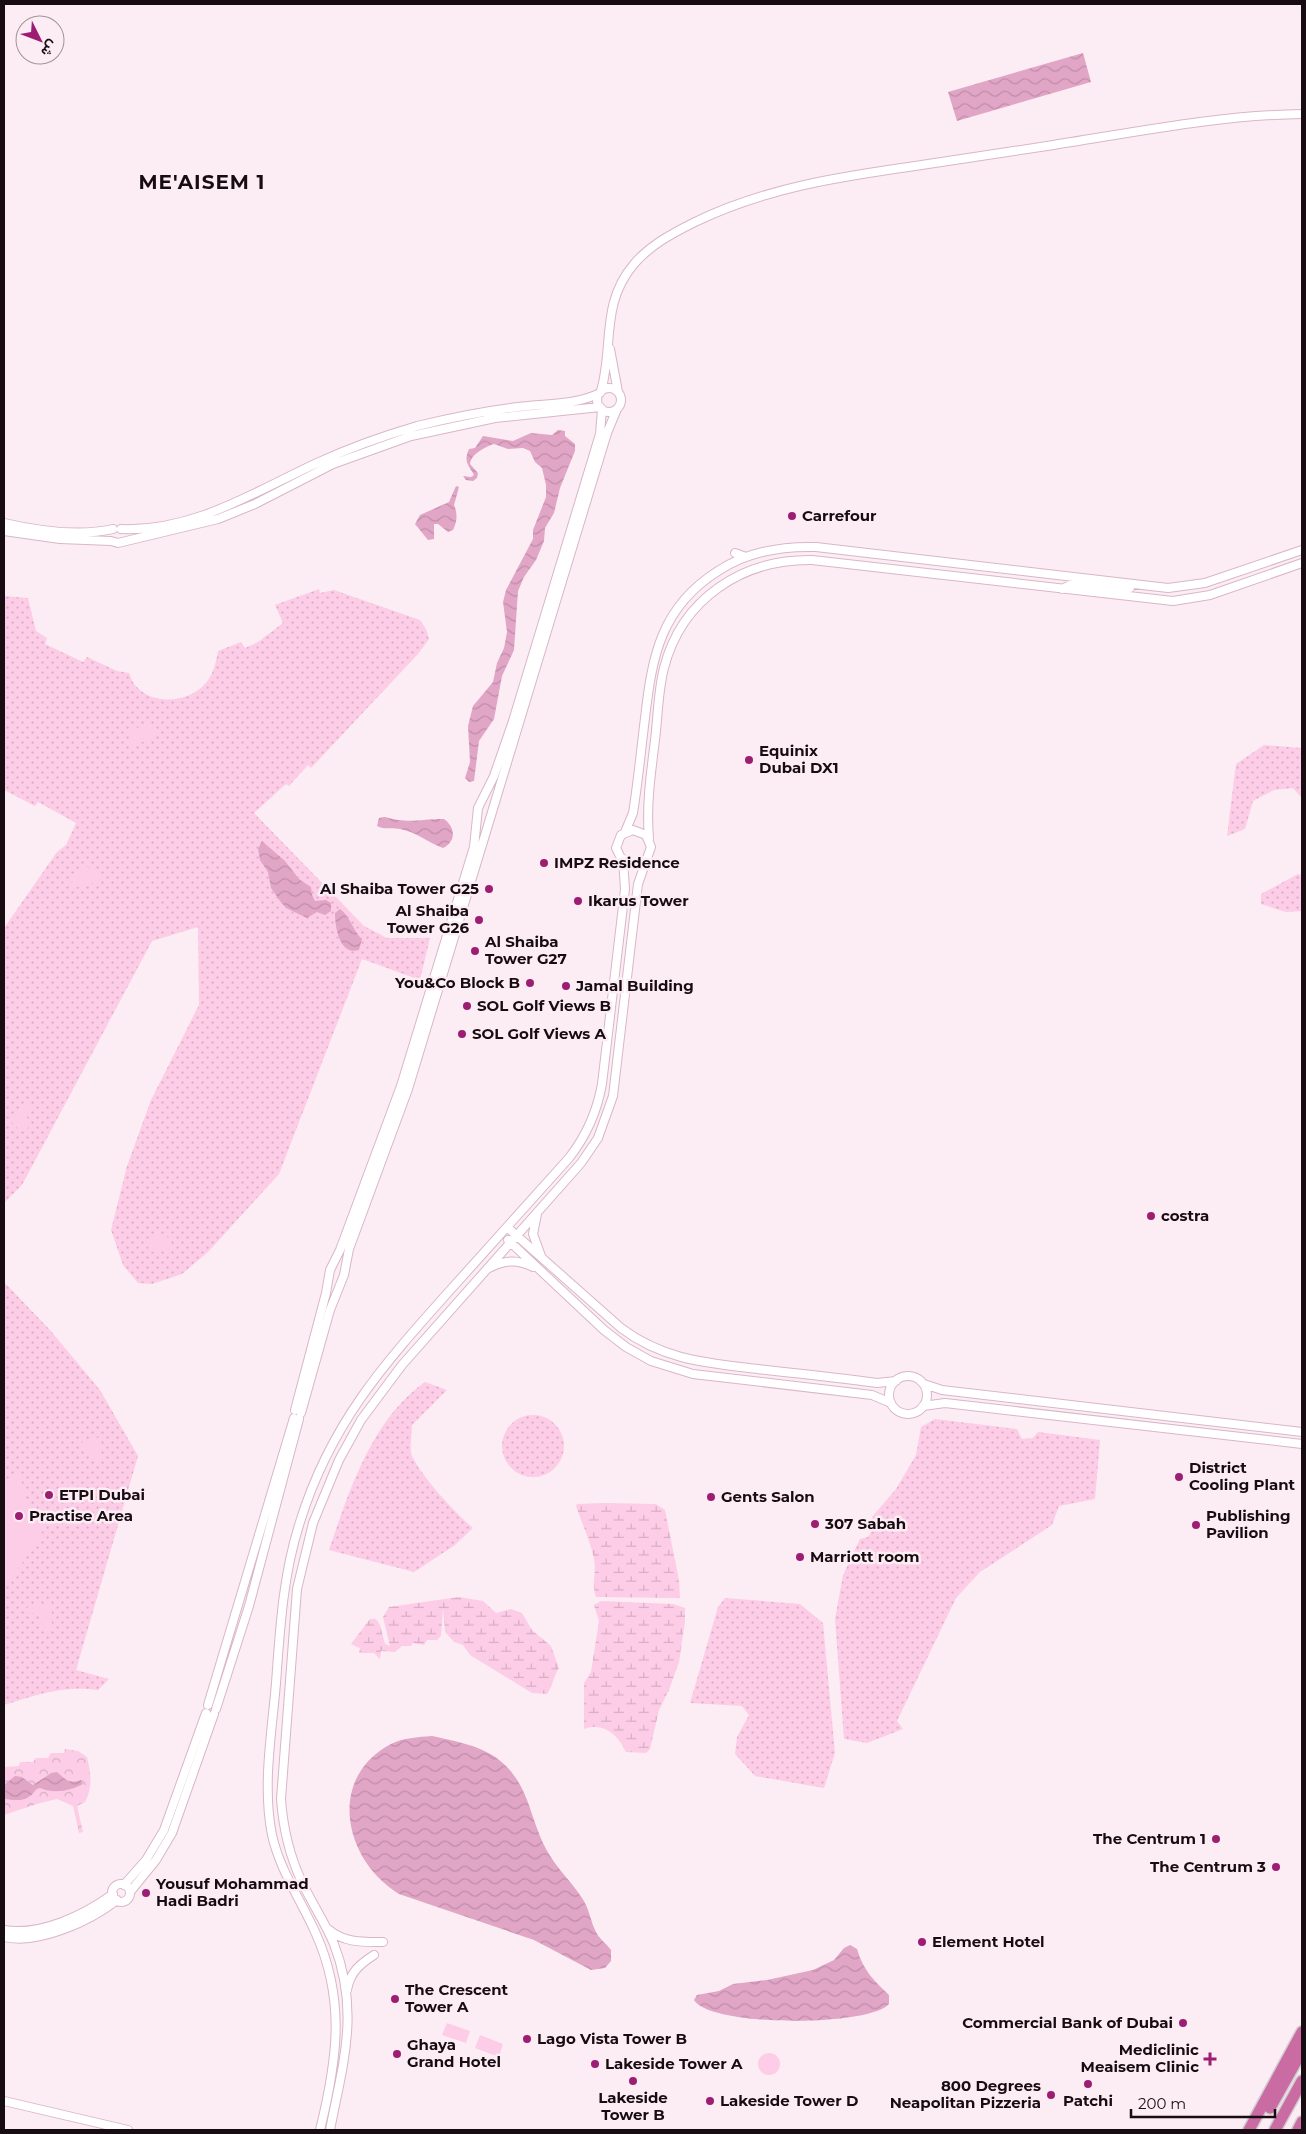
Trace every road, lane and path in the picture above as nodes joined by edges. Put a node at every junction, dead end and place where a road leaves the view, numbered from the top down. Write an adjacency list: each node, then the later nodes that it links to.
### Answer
1 (1302, 114): 2 (street)
2 (608, 331): 3 (street); 4 (street)
3 (600, 392): 4 (street); 6 (street); 10 (street)
4 (618, 392): 7 (street)
5 (586, 408): 6 (street); 8 (street); 13 (street)
6 (601, 408): 7 (street); 8 (street)
7 (617, 409): 35 (street)
8 (602, 422): 35 (street)
9 (4, 523): 10 (street)
10 (117, 529): 12 (street); 13 (street)
11 (4, 531): 12 (street)
12 (112, 541): 13 (street)
13 (122, 541)
14 (1302, 550): 18 (street)
15 (735, 553): 16 (street)
16 (746, 557): 18 (street); 20 (street)
17 (1302, 563): 19 (street)
18 (1158, 587): 19 (street)
19 (1062, 589): 21 (street)
20 (625, 832): 21 (street); 22 (street)
21 (649, 838): 23 (street)
22 (623, 860): 23 (street); 25 (street)
23 (645, 860): 24 (street)
24 (537, 1212): 26 (street); 28 (street)
25 (504, 1230): 26 (street); 27 (street); 57 (street)
26 (516, 1236): 27 (street); 28 (street)
27 (510, 1242): 29 (street); 30 (street)
28 (543, 1260): 31 (street)
29 (485, 1270): 30 (street); 44 (street)
30 (540, 1272): 33 (street)
31 (896, 1381): 32 (street); 33 (street)
32 (924, 1384): 34 (street); 36 (street)
33 (891, 1402): 34 (street)
34 (923, 1406): 37 (street)
35 (297, 1415): 40 (street)
36 (1302, 1432)
37 (1288, 1442): 38 (street); 39 (street)
38 (1302, 1444)
39 (1302, 1449)
40 (211, 1710): 41 (street); 42 (street)
41 (124, 1885): 42 (street); 43 (street)
42 (130, 1892): 43 (street)
43 (115, 1897): 45 (street); 46 (street)
44 (326, 1927): 47 (street); 49 (street)
45 (4, 1930)
46 (4, 1938)
47 (383, 1942)
48 (374, 1955): 49 (street)
49 (346, 1994): 58 (street)
50 (1302, 2032): 54 (highway)
51 (1302, 2051): 61 (highway)
52 (1302, 2081): 62 (highway)
53 (4, 2101): 56 (street)
54 (1264, 2104): 59 (highway); 60 (highway)
55 (1302, 2122): 63 (highway)
56 (128, 2130)
57 (320, 2130)
58 (330, 2130)
59 (1244, 2130)
60 (1249, 2130)
61 (1258, 2130)
62 (1275, 2130)
63 (1298, 2130)

